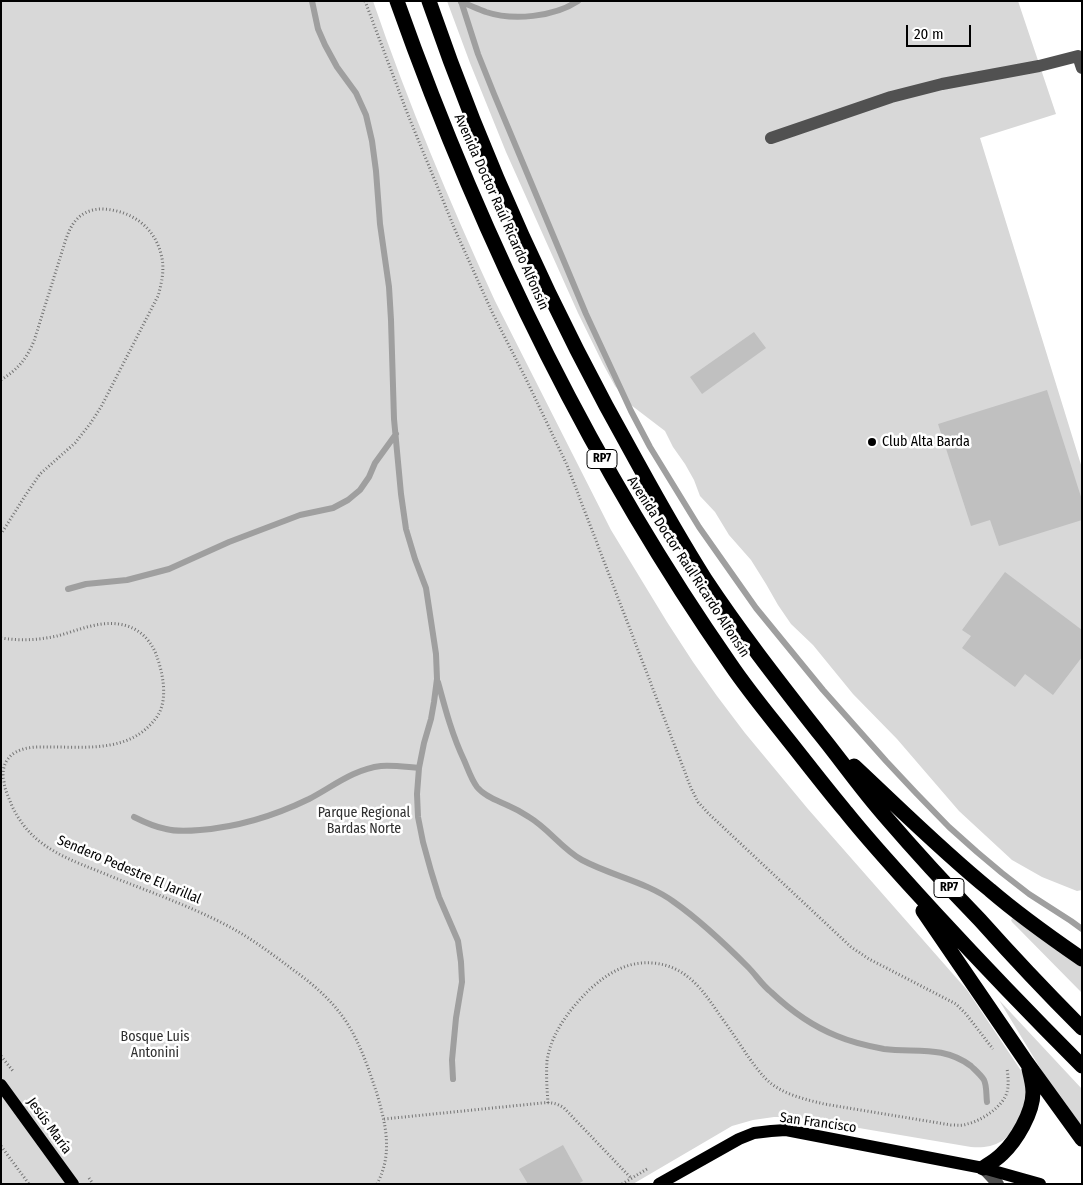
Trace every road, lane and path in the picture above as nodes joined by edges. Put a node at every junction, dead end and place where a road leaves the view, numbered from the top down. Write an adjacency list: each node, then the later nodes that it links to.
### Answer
1 (365, 1): 13 (path)
2 (397, 1): 10 (highway, Avenida Doctor Raúl Ricardo Alfonsín / RP7)
3 (429, 1): 9 (highway, Avenida Doctor Raúl Ricardo Alfonsín / RP7)
4 (1080, 62): 5 (street)
5 (771, 138)
6 (1, 380): 7 (path)
7 (1, 534)
8 (1, 638): 19 (path, Sendero Pedestre El Jarillal)
9 (825, 740): 11 (highway); 12 (highway, Avenida Doctor Raúl Ricardo Alfonsín / RP7)
10 (893, 867): 15 (highway); 16 (highway, Avenida Doctor Raúl Ricardo Alfonsín / RP7)
11 (1082, 959)
12 (1082, 1028)
13 (998, 1056)
14 (1004, 1063): 18 (path)
15 (1027, 1063): 20 (highway); 22 (highway)
16 (1082, 1066)
17 (1, 1085): 25 (main road, Jesús María)
18 (548, 1102): 19 (path); 23 (path)
19 (384, 1119): 26 (path, Sendero Pedestre El Jarillal)
20 (1082, 1139)
21 (1, 1146): 24 (path)
22 (983, 1168): 27 (main road, San Francisco); 28 (street); 29 (main road, San Francisco)
23 (631, 1178)
24 (29, 1184)
25 (73, 1184)
26 (377, 1184)
27 (660, 1184)
28 (998, 1184)
29 (1040, 1184)

